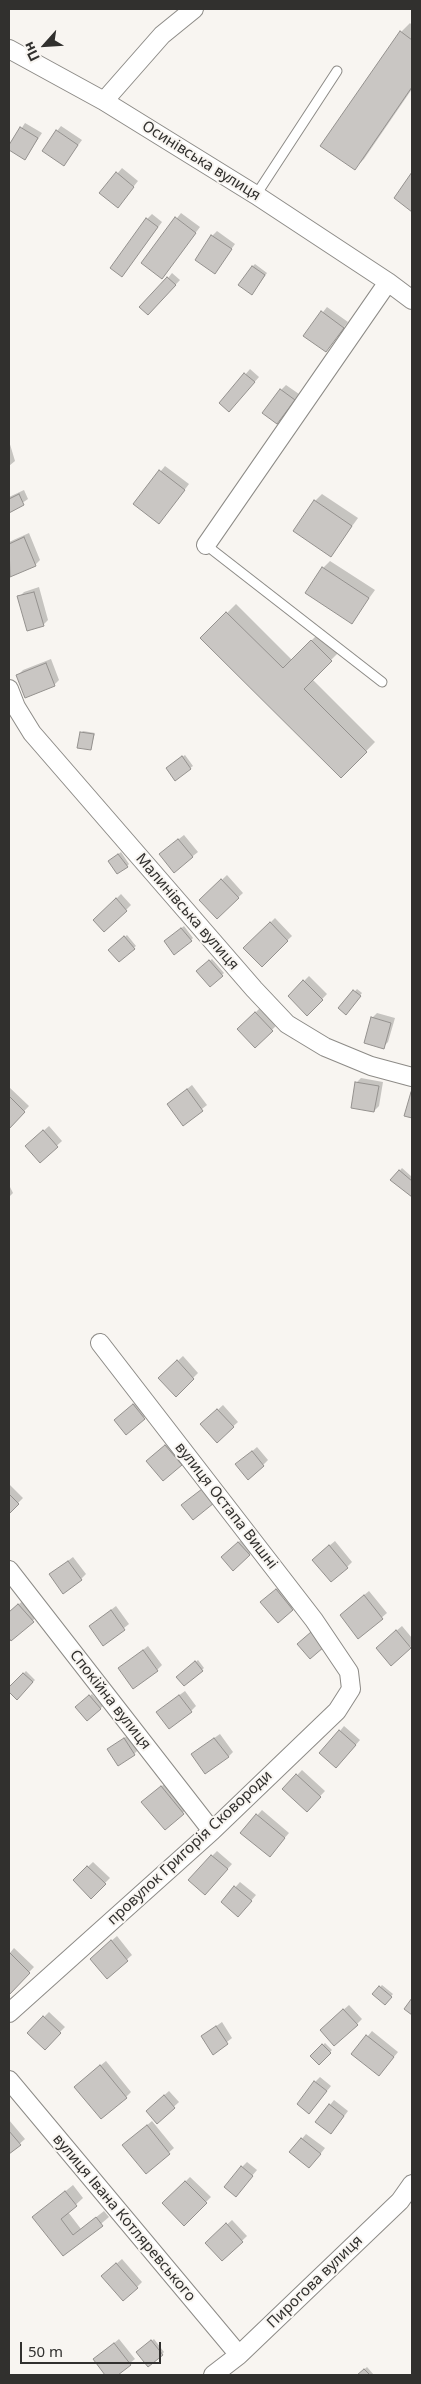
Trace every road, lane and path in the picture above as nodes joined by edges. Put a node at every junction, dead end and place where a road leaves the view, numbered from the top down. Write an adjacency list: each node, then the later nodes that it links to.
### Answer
1 (194, 9): 4 (street)
2 (9, 49): 4 (street, Осинівська вулиця)
3 (337, 71): 5 (lane)
4 (104, 101): 5 (street, Осинівська вулиця)
5 (256, 195): 6 (street, Осинівська вулиця)
6 (388, 282): 7 (street, Осинівська вулиця); 8 (street)
7 (412, 300)
8 (206, 545): 9 (lane)
9 (382, 682)
10 (9, 688): 11 (street, Малинівська вулиця)
11 (412, 1077)
12 (100, 1343): 14 (street, вулиця Остапа Вишні)
13 (9, 1570): 15 (street, Спокійна вулиця)
14 (349, 1672): 15 (street, провулок Григорія Сковороди)
15 (212, 1832): 16 (street, провулок Григорія Сковороди)
16 (9, 2013)
17 (9, 2080): 20 (street, вулиця Івана Котляревського)
18 (412, 2184): 19 (street, Пирогова вулиця)
19 (406, 2207): 20 (street, Пирогова вулиця)
20 (239, 2355): 21 (street, Пирогова вулиця)
21 (213, 2375)

